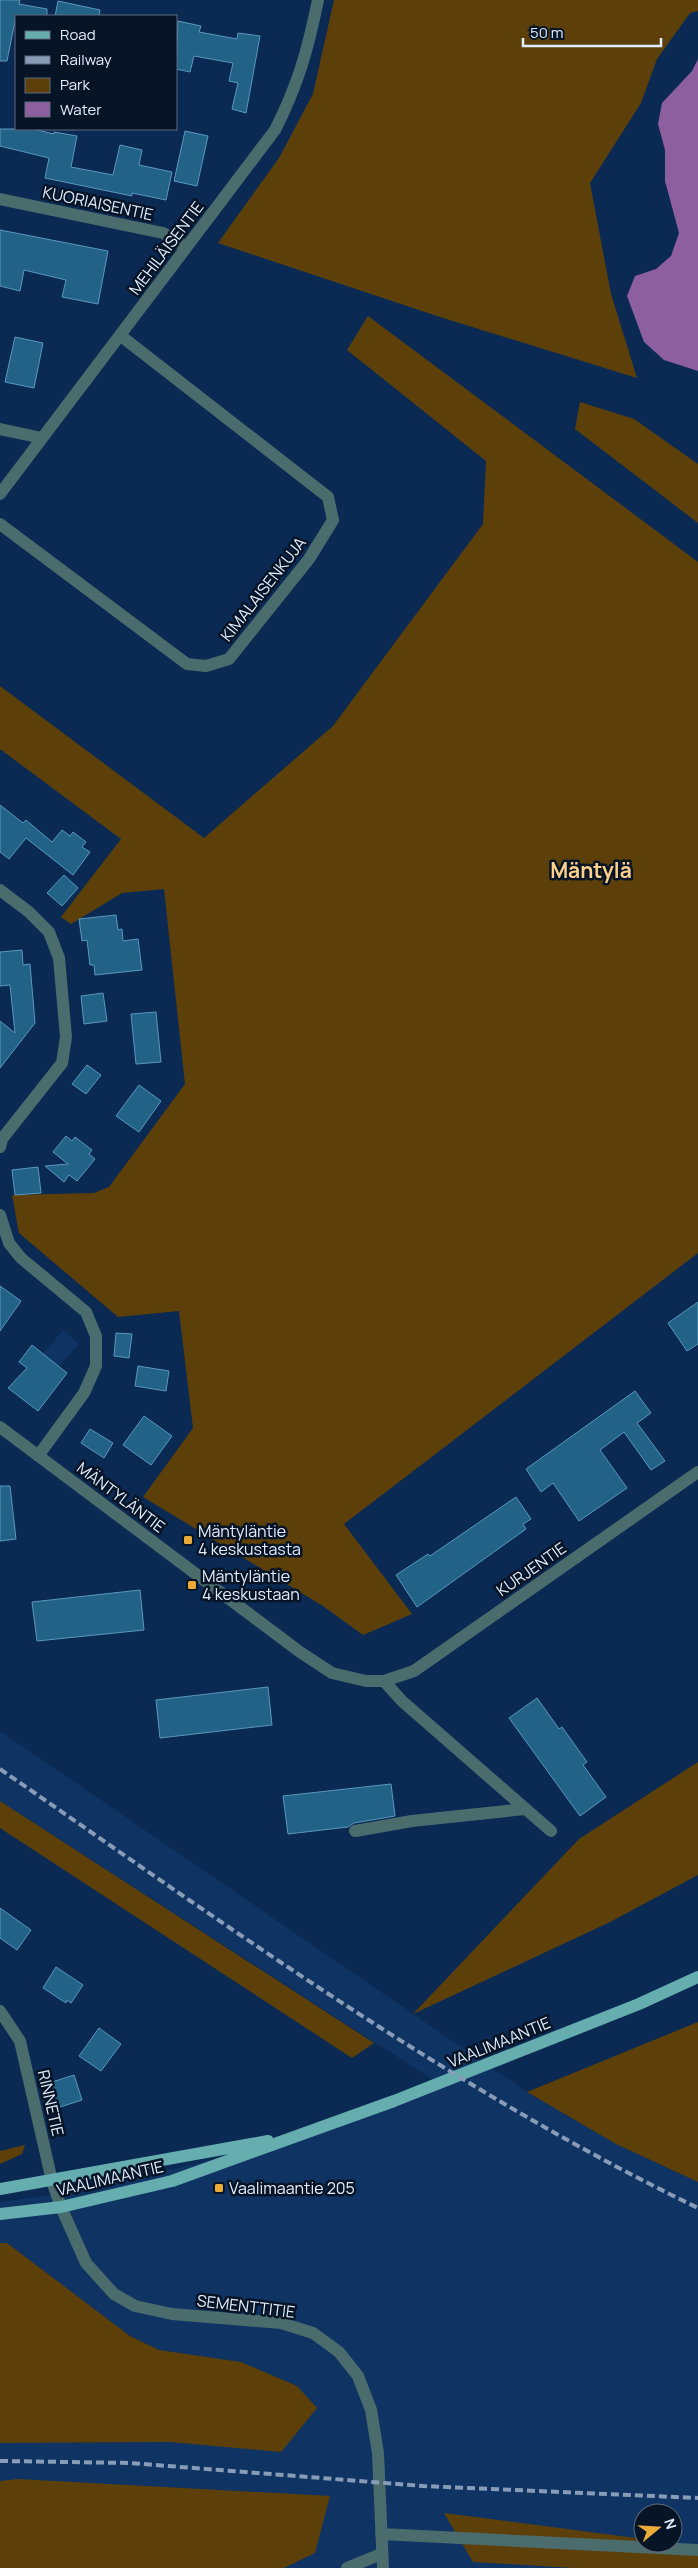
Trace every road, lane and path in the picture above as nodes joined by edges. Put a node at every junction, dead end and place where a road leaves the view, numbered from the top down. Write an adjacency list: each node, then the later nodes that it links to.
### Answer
1 (318, 0): 3 (street, MEHILÄISENTIE)
2 (0, 199): 3 (street, KUORIAISENTIE)
3 (186, 247): 4 (street, MEHILÄISENTIE)
4 (121, 336): 6 (street, MEHILÄISENTIE); 8 (street, KIMALAISENKUJA)
5 (0, 429): 6 (street)
6 (42, 438): 7 (street, MEHILÄISENTIE)
7 (0, 494)
8 (0, 524)
9 (0, 890): 10 (street)
10 (0, 1147)
11 (0, 1215): 13 (street)
12 (0, 1427): 13 (street, MÄNTYLÄNTIE)
13 (38, 1456): 15 (street, MÄNTYLÄNTIE)
14 (698, 1472): 15 (street, KURJENTIE)
15 (380, 1682): 16 (street)
16 (526, 1809): 17 (street); 18 (street)
17 (355, 1831)
18 (550, 1831)
19 (698, 1977): 21 (main road, VAALIMAANTIE)
20 (0, 2011): 22 (street, RINNETIE)
21 (310, 2133): 22 (main road, VAALIMAANTIE); 24 (main road, VAALIMAANTIE)
22 (52, 2181): 23 (main road, VAALIMAANTIE); 24 (street, RINNETIE)
23 (0, 2189)
24 (61, 2207): 25 (main road, VAALIMAANTIE); 26 (street, SEMENTTITIE)
25 (0, 2214)
26 (381, 2534): 27 (street); 28 (street, SEMENTTITIE)
27 (698, 2550)
28 (381, 2554): 29 (street); 30 (street, SEMENTTITIE)
29 (347, 2568)
30 (383, 2568)

